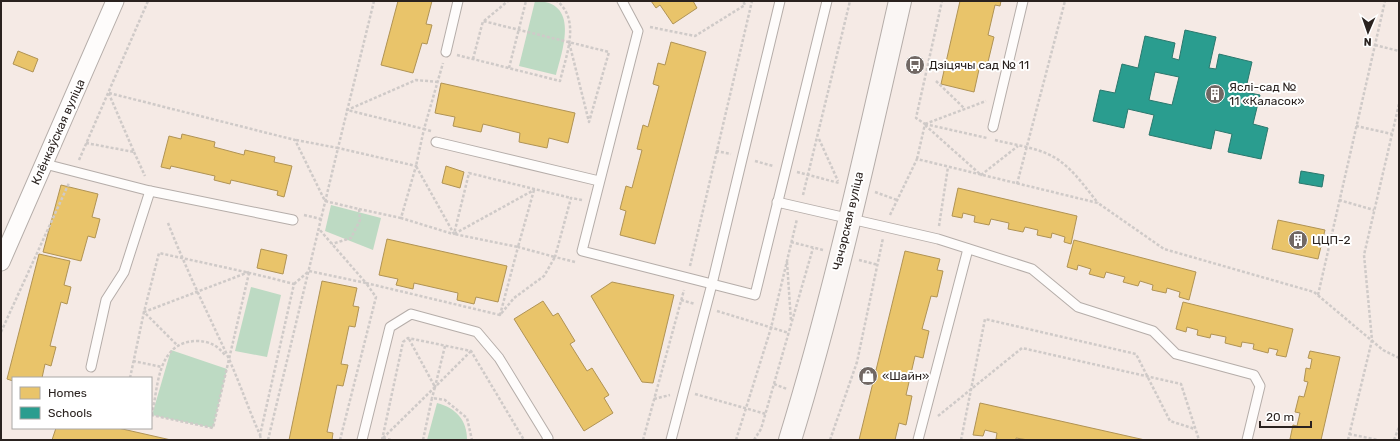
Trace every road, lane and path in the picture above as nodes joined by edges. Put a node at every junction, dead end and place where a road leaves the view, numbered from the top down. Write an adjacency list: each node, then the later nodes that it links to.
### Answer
1 (115, 1): 45 (street, Клёнкаўская вуліца)
2 (374, 1): 31 (path)
3 (458, 1): 23 (lane)
4 (508, 1): 17 (path)
5 (526, 1): 19 (path)
6 (557, 1): 20 (path)
7 (622, 1): 49 (lane)
8 (743, 1): 18 (path)
9 (752, 1): 88 (path)
10 (780, 1): 91 (lane)
11 (827, 1): 59 (lane)
12 (900, 1): 65 (main road, Чачэрская вуліца)
13 (942, 1): 32 (path)
14 (1023, 1): 28 (lane)
15 (1065, 1): 42 (path)
16 (1384, 1): 21 (path)
17 (483, 21): 19 (path); 24 (path)
18 (647, 21)
19 (519, 30): 20 (path); 25 (path)
20 (569, 42): 20 (path); 25 (path)
21 (1374, 45): 22 (path); 33 (path)
22 (1399, 51)
23 (446, 52): 24 (path); 27 (path)
24 (473, 59): 25 (path)
25 (509, 68)
26 (936, 81): 30 (path)
27 (438, 82): 31 (path); 35 (path)
28 (1000, 98): 30 (path); 34 (lane)
29 (1399, 104): 36 (path)
30 (965, 109): 32 (path)
31 (347, 110): 35 (path); 43 (path)
32 (925, 124): 41 (path); 44 (path); 48 (path)
33 (1356, 126): 36 (path); 57 (path)
34 (993, 127)
35 (424, 129): 46 (path)
36 (1392, 134): 63 (path)
37 (818, 138): 50 (path)
38 (295, 140): 40 (path); 43 (path); 58 (path)
39 (436, 142): 49 (lane)
40 (86, 144)
41 (1018, 146): 42 (path); 48 (path)
42 (1027, 147): 51 (path); 60 (path)
43 (338, 148): 46 (path); 58 (path)
44 (917, 159): 47 (path); 56 (path)
45 (44, 164): 52 (lane); 84 (street, Клёнкаўская вуліца)
46 (416, 166): 64 (path); 70 (path)
47 (948, 167): 48 (path); 72 (path)
48 (981, 175): 51 (path)
49 (599, 181): 61 (lane)
50 (839, 184)
51 (1017, 184): 60 (path)
52 (150, 190): 67 (lane); 108 (lane)
53 (534, 190): 55 (path); 70 (path); 70 (path); 75 (path)
54 (874, 192): 56 (path)
55 (571, 198): 61 (path); 80 (path)
56 (897, 200): 66 (path)
57 (1339, 200): 63 (path); 93 (path)
58 (326, 201): 62 (path); 69 (path)
59 (777, 202): 65 (lane); 91 (lane)
60 (1098, 203): 93 (path)
61 (594, 204): 79 (lane)
62 (359, 209): 64 (path); 74 (path)
63 (1374, 210): 101 (path)
64 (401, 218): 70 (path)
65 (849, 218): 72 (lane); 137 (main road, Чачэрская вуліца)
66 (888, 219)
67 (293, 220)
68 (168, 223): 81 (path)
69 (319, 229): 74 (path); 86 (path)
70 (454, 234): 75 (path)
71 (884, 236): 85 (path)
72 (938, 239): 77 (lane)
73 (791, 242): 76 (path)
74 (332, 244): 89 (path)
75 (518, 247): 80 (path); 97 (path)
76 (813, 248): 78 (path); 98 (path)
77 (968, 249): 121 (lane); 142 (lane)
78 (823, 250)
79 (582, 251): 80 (path); 88 (lane)
80 (555, 257): 97 (path)
81 (183, 258): 87 (path); 92 (path); 96 (path)
82 (787, 260): 98 (path)
83 (858, 260): 85 (path)
84 (1, 262)
85 (878, 265): 138 (path)
86 (309, 271): 89 (path); 90 (path); 126 (path)
87 (249, 272): 90 (path); 92 (path); 106 (path)
88 (687, 278): 91 (lane); 94 (path)
89 (366, 283): 97 (path); 127 (path)
90 (294, 284): 123 (path)
91 (712, 284): 95 (lane)
92 (196, 291): 96 (path); 106 (path)
93 (1318, 294): 101 (path)
94 (681, 300): 95 (path); 116 (path)
95 (706, 307): 99 (path); 114 (lane)
96 (144, 312): 102 (path); 107 (path)
97 (500, 315)
98 (791, 324): 99 (path)
99 (789, 333): 117 (path)
100 (408, 338): 104 (path); 112 (path); 124 (path)
101 (1372, 340): 105 (path); 122 (path)
102 (177, 345): 106 (path); 109 (path)
103 (445, 346): 112 (path)
104 (471, 351): 112 (path); 132 (path)
105 (1399, 358)
106 (229, 360): 118 (path); 123 (path)
107 (134, 361): 109 (path); 110 (path)
108 (91, 367)
109 (162, 367): 118 (path)
110 (130, 377)
111 (1148, 377): 113 (path); 113 (path); 120 (path); 120 (path)
112 (435, 387): 115 (path); 124 (path)
113 (971, 389): 121 (path); 140 (path)
114 (684, 391): 116 (path); 117 (path); 135 (lane)
115 (432, 398): 130 (path); 131 (path)
116 (654, 399): 134 (path)
117 (766, 414): 136 (path)
118 (152, 415)
119 (1399, 427): 145 (path)
120 (1195, 429): 141 (path)
121 (921, 430): 139 (lane)
122 (1349, 434): 143 (path); 144 (path)
123 (260, 435): 125 (path)
124 (382, 439): 129 (path)
125 (261, 440)
126 (268, 440)
127 (340, 440)
128 (362, 440): 133 (lane)
129 (391, 440)
130 (423, 440)
131 (472, 440)
132 (524, 440)
133 (547, 440)
134 (643, 440)
135 (671, 440)
136 (754, 440)
137 (790, 440)
138 (830, 440)
139 (918, 440)
140 (961, 440)
141 (1199, 440)
142 (1247, 440)
143 (1348, 440)
144 (1378, 440)
145 (1394, 440)

